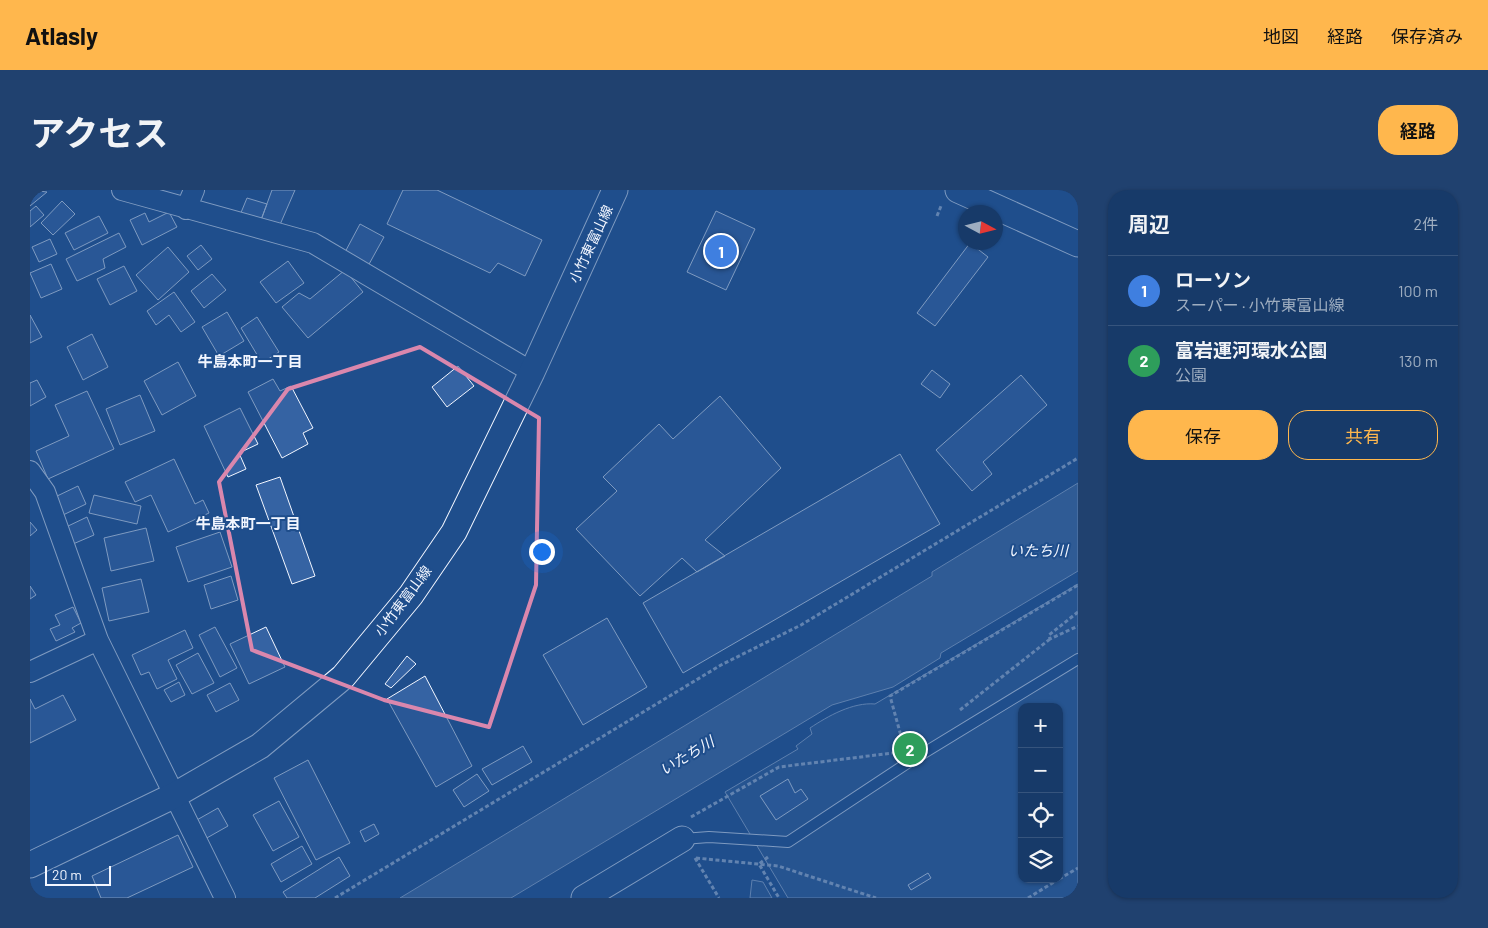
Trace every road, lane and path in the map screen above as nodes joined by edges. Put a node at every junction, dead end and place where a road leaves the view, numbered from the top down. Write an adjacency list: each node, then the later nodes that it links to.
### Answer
1 (122, 190): 6 (street)
2 (194, 190): 6 (street)
3 (616, 190): 8 (street, 小竹東富山線)
4 (958, 190): 5 (street)
5 (998, 199): 7 (street)
6 (186, 209): 8 (street)
7 (1078, 244)
8 (532, 372): 20 (street, 小竹東富山線)
9 (1078, 458): 29 (path)
10 (30, 470): 15 (street)
11 (1078, 585): 19 (path)
12 (1078, 612): 14 (path)
13 (1078, 626): 14 (path)
14 (1050, 639): 18 (path)
15 (98, 640): 17 (street); 20 (street)
16 (1078, 659): 19 (lane)
17 (30, 672)
18 (958, 711)
19 (907, 758): 21 (path); 22 (lane)
20 (175, 795): 24 (street, 小竹東富山線); 28 (street)
21 (689, 838): 22 (lane); 23 (path); 30 (street); 31 (path)
22 (788, 842): 23 (path)
23 (758, 864): 32 (path); 33 (path)
24 (30, 865)
25 (1078, 868): 26 (path)
26 (1063, 877)
27 (1052, 883): 34 (path)
28 (225, 898)
29 (335, 898)
30 (584, 898)
31 (719, 898)
32 (778, 898)
33 (876, 898)
34 (1028, 898)

